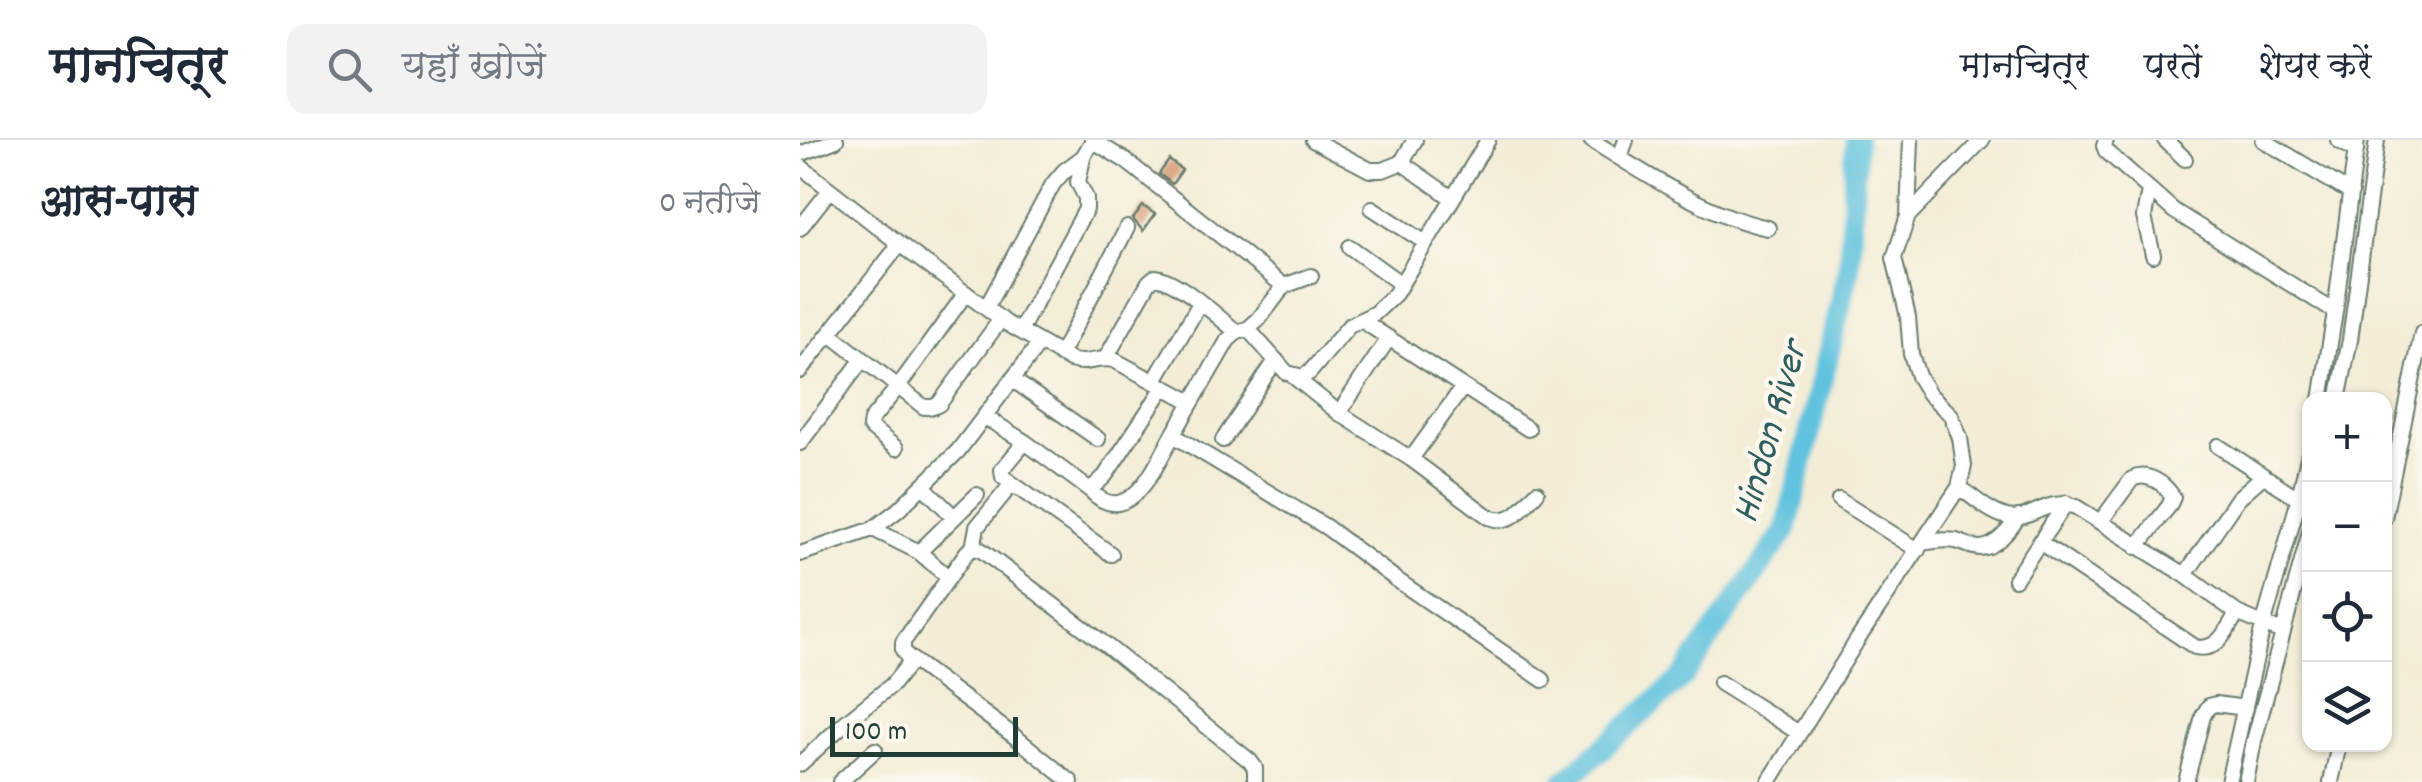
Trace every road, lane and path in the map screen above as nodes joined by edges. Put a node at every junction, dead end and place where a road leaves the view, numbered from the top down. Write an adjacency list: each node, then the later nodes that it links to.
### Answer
1 (836, 140): 16 (street)
2 (1093, 140): 18 (street); 37 (street)
3 (1313, 140): 20 (street)
4 (1414, 140): 20 (street)
5 (1488, 140): 25 (street)
6 (1591, 140): 17 (street)
7 (1626, 140): 17 (street)
8 (1910, 140): 27 (street)
9 (1982, 140): 27 (street)
10 (2106, 140): 23 (street)
11 (2165, 140): 19 (street)
12 (2262, 140): 24 (street)
13 (2338, 140): 15 (street)
14 (2377, 140): 61 (street)
15 (2356, 146): 24 (street)
16 (800, 154)
17 (1620, 157): 30 (street)
18 (1083, 158): 40 (street); 44 (street)
19 (2185, 159)
20 (1404, 162): 25 (street)
21 (800, 166): 22 (street)
22 (830, 190): 28 (street); 32 (street)
23 (2149, 190): 34 (street); 41 (street)
24 (2351, 193): 41 (street)
25 (1452, 198): 31 (street)
26 (1372, 208): 31 (street)
27 (1908, 216): 79 (street)
28 (800, 228)
29 (1127, 228): 50 (street)
30 (1768, 228)
31 (1426, 243): 36 (street)
32 (900, 244): 38 (street); 47 (street)
33 (1350, 247): 36 (street)
34 (2153, 255)
35 (1311, 276): 37 (street)
36 (1401, 284): 43 (street)
37 (1284, 286): 45 (street)
38 (966, 293): 40 (street); 58 (street)
39 (1200, 304): 45 (street); 51 (street); 57 (street)
40 (986, 308): 42 (street)
41 (2335, 312): 60 (street)
42 (1001, 320): 44 (street); 58 (street)
43 (1361, 320): 48 (street); 55 (street)
44 (1020, 331): 49 (street)
45 (1243, 331): 53 (street); 62 (street)
46 (2422, 332): 76 (street)
47 (830, 334): 52 (street); 54 (street)
48 (1389, 338): 59 (street); 63 (street)
49 (1040, 343): 50 (street); 56 (street)
50 (1060, 355): 51 (street)
51 (1106, 358): 57 (street)
52 (863, 360): 58 (street); 70 (street)
53 (1276, 360): 55 (street); 68 (street)
54 (800, 371)
55 (1293, 376): 63 (street)
56 (1012, 380): 64 (street); 67 (street)
57 (1159, 385): 62 (street); 80 (street)
58 (898, 387): 72 (street)
59 (1463, 387): 65 (street); 73 (street)
60 (2322, 392)
61 (2340, 392)
62 (1192, 402): 66 (street)
63 (1339, 413): 73 (street)
64 (986, 417): 69 (street); 78 (street)
65 (1528, 429)
66 (1173, 436): 80 (street); 105 (street)
67 (1098, 439)
68 (1223, 440)
69 (1025, 442): 77 (street); 80 (street)
70 (800, 443)
71 (2218, 446): 74 (street)
72 (896, 448)
73 (1411, 459): 81 (street)
74 (2263, 476): 83 (street); 98 (street)
75 (2302, 482): 83 (street)
76 (2391, 482)
77 (1012, 484): 93 (street); 96 (street)
78 (922, 486): 86 (street); 89 (street)
79 (1959, 487): 87 (street); 91 (street)
80 (1090, 490)
81 (1537, 492)
82 (977, 495): 86 (street)
83 (2298, 498): 102 (street)
84 (1839, 500): 91 (street)
85 (2066, 503): 87 (street); 88 (street); 90 (street)
86 (954, 517): 94 (street)
87 (2018, 517): 91 (street)
88 (2101, 521): 92 (street); 92 (street)
89 (874, 529): 94 (street); 95 (street)
90 (2041, 543): 100 (street); 101 (street)
91 (1920, 546): 108 (street)
92 (2137, 546): 98 (street)
93 (972, 548): 99 (street); 114 (street)
94 (918, 552): 99 (street)
95 (800, 554)
96 (1111, 554)
97 (2302, 560): 103 (street)
98 (2185, 575): 101 (street)
99 (949, 578): 104 (street)
100 (2015, 579)
101 (2237, 614): 102 (street)
102 (2263, 626): 103 (street); 107 (street)
103 (2282, 632): 118 (street)
104 (912, 660): 111 (street); 113 (street)
105 (1543, 680)
106 (1720, 683): 108 (street)
107 (2245, 708): 116 (street); 117 (street)
108 (1799, 733): 115 (street)
109 (875, 750): 112 (street)
110 (2337, 752): 119 (street)
111 (800, 764)
112 (840, 782)
113 (1071, 782)
114 (1255, 782)
115 (1769, 782)
116 (2186, 782)
117 (2228, 782)
118 (2246, 782)
119 (2331, 782)

